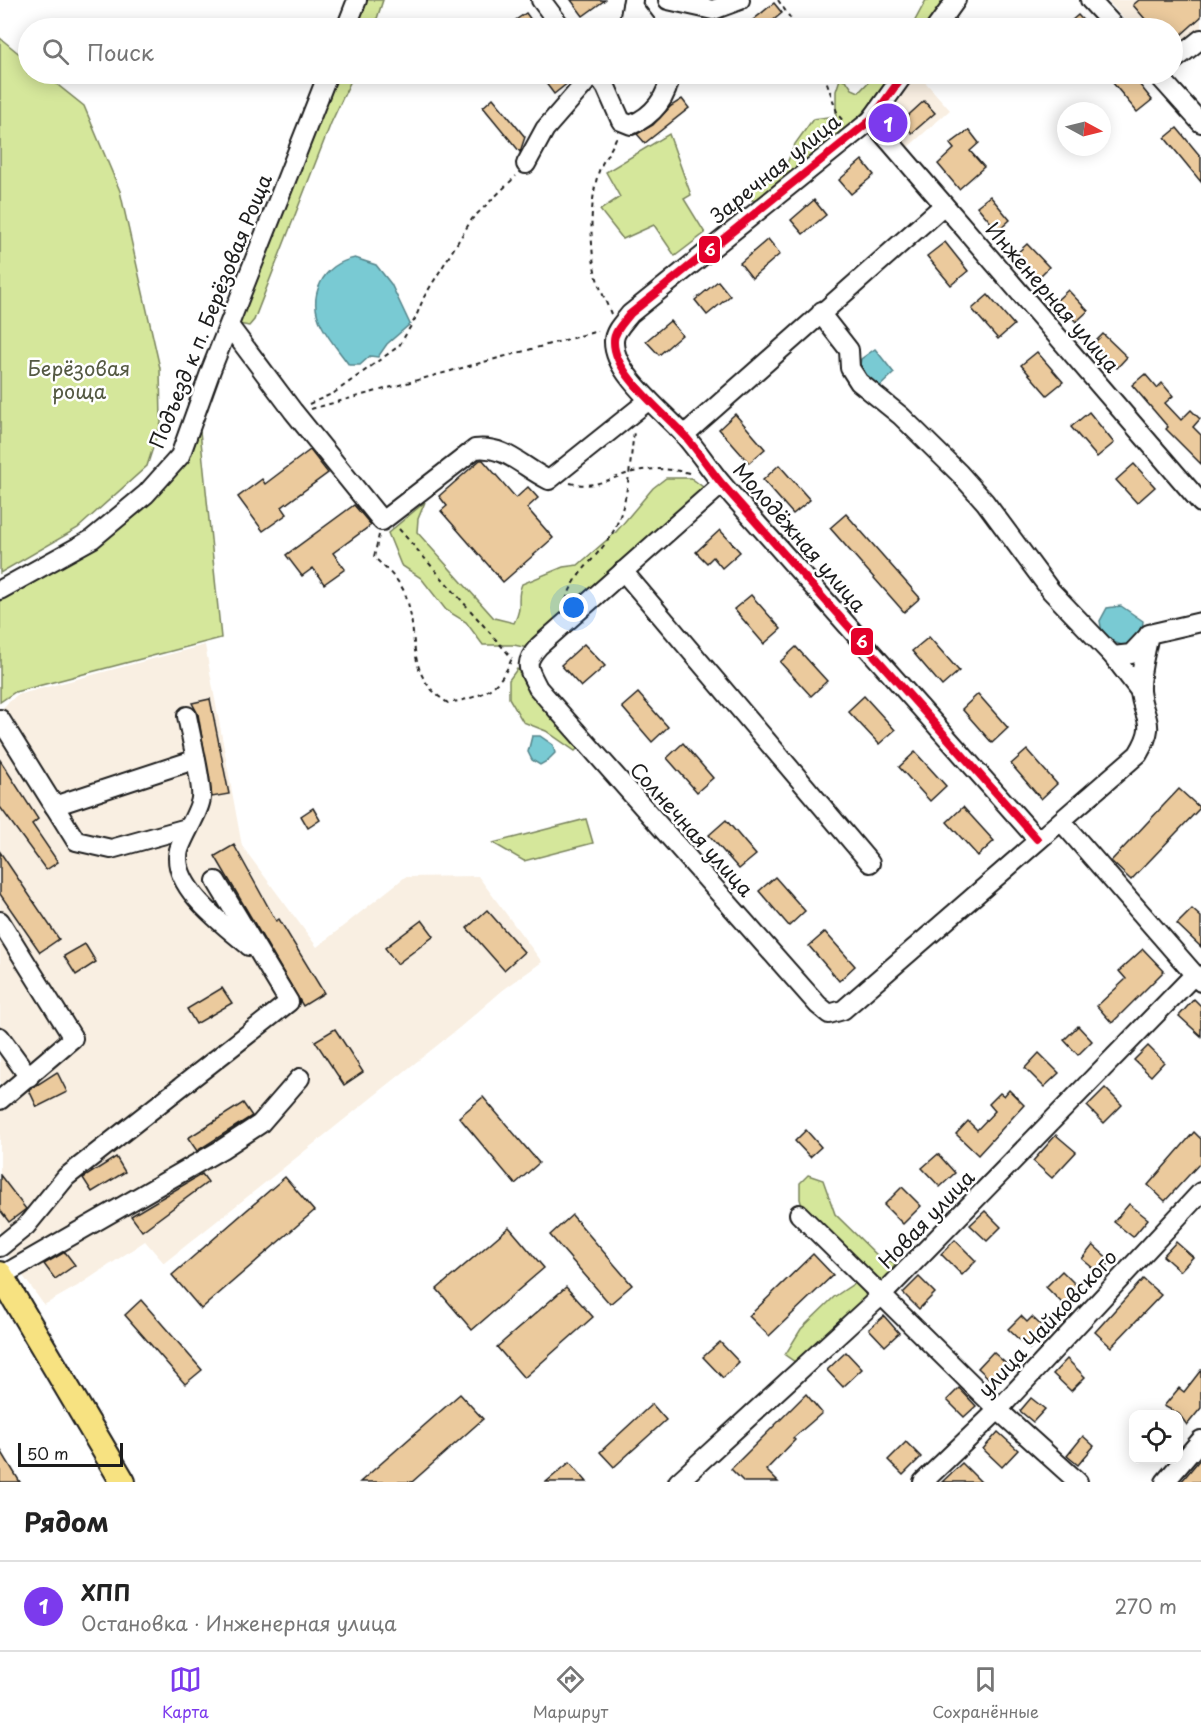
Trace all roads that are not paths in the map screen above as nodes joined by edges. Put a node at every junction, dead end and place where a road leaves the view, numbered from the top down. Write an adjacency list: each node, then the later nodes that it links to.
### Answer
1 (357, 0): 8 (street)
2 (541, 0): 9 (street)
3 (668, 0): 4 (street)
4 (740, 0)
5 (956, 0): 12 (street)
6 (1090, 0): 13 (street)
7 (632, 3): 10 (street); 11 (street)
8 (350, 18)
9 (554, 18)
10 (630, 18)
11 (642, 18)
12 (943, 18)
13 (1107, 18)
14 (1201, 39): 15 (street)
15 (1183, 54)
16 (324, 84): 27 (street, Подъезд к п. Берёзовая Роща)
17 (586, 84): 24 (street)
18 (603, 84): 19 (street)
19 (669, 84)
20 (897, 84): 22 (street, Заречная улица)
21 (1167, 84): 23 (street)
22 (871, 120): 25 (street, Инженерная улица); 28 (street, Заречная улица)
23 (1201, 123)
24 (526, 164)
25 (944, 205): 26 (street); 32 (street, Инженерная улица)
26 (822, 311): 30 (street); 37 (street)
27 (230, 327): 29 (street); 34 (street, Подъезд к п. Берёзовая Роща)
28 (615, 332): 29 (street, Молодёжная улица)
29 (643, 406): 30 (street, Молодёжная улица)
30 (684, 435): 31 (street, Молодёжная улица)
31 (718, 487): 33 (street); 45 (street, Молодёжная улица)
32 (1201, 503)
33 (623, 571): 45 (street, Солнечная улица); 46 (street)
34 (0, 590)
35 (1201, 622): 36 (street)
36 (1149, 634): 37 (street); 38 (street)
37 (1113, 656): 38 (street)
38 (1140, 691): 43 (street)
39 (187, 716): 41 (street)
40 (0, 719): 42 (street)
41 (194, 760): 42 (street); 44 (street)
42 (54, 806): 44 (street)
43 (1061, 821): 45 (street); 50 (street)
44 (187, 828): 49 (street)
45 (1037, 839)
46 (870, 863)
47 (216, 881): 49 (street)
48 (0, 921): 52 (street)
49 (262, 957): 57 (street)
50 (1197, 978): 59 (street, Новая улица)
51 (0, 1037): 52 (street)
52 (29, 1077): 54 (street)
53 (300, 1078): 58 (street)
54 (0, 1100)
55 (1201, 1192): 60 (street, улица Чайковского)
56 (799, 1214): 59 (street)
57 (0, 1247)
58 (0, 1275): 62 (main road)
59 (883, 1294): 60 (street); 63 (street, Новая улица)
60 (998, 1410): 64 (street, улица Чайковского); 65 (street)
61 (1201, 1440): 66 (street)
62 (123, 1482)
63 (678, 1482)
64 (923, 1482)
65 (1078, 1482)
66 (1165, 1482)

